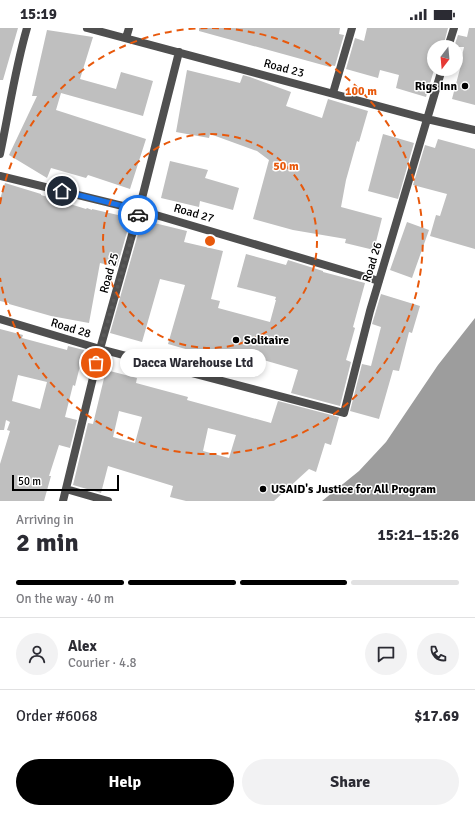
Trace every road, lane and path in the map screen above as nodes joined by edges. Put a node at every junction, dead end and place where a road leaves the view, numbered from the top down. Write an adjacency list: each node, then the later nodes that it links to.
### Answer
1 (27, 28): 13 (street)
2 (87, 28): 6 (street, Road 23)
3 (128, 28): 6 (street)
4 (352, 28): 10 (street)
5 (454, 28): 7 (street)
6 (126, 38): 8 (street, Road 23)
7 (450, 40)
8 (179, 52): 10 (street, Road 23); 15 (street, Road 25)
9 (440, 76): 11 (street, Road 26)
10 (333, 94): 11 (street, Road 23)
11 (427, 119): 12 (street, Road 23); 16 (street, Road 26)
12 (475, 130)
13 (0, 154)
14 (0, 176): 15 (street, Road 27)
15 (139, 210): 16 (street, Road 27); 18 (street, Road 25)
16 (378, 281): 19 (street, Road 26)
17 (0, 319): 18 (street, Road 28)
18 (100, 349): 19 (street, Road 28); 20 (street, Road 25)
19 (344, 413)
20 (66, 489): 21 (street, Road 25); 22 (street)
21 (63, 501)
22 (108, 501)

